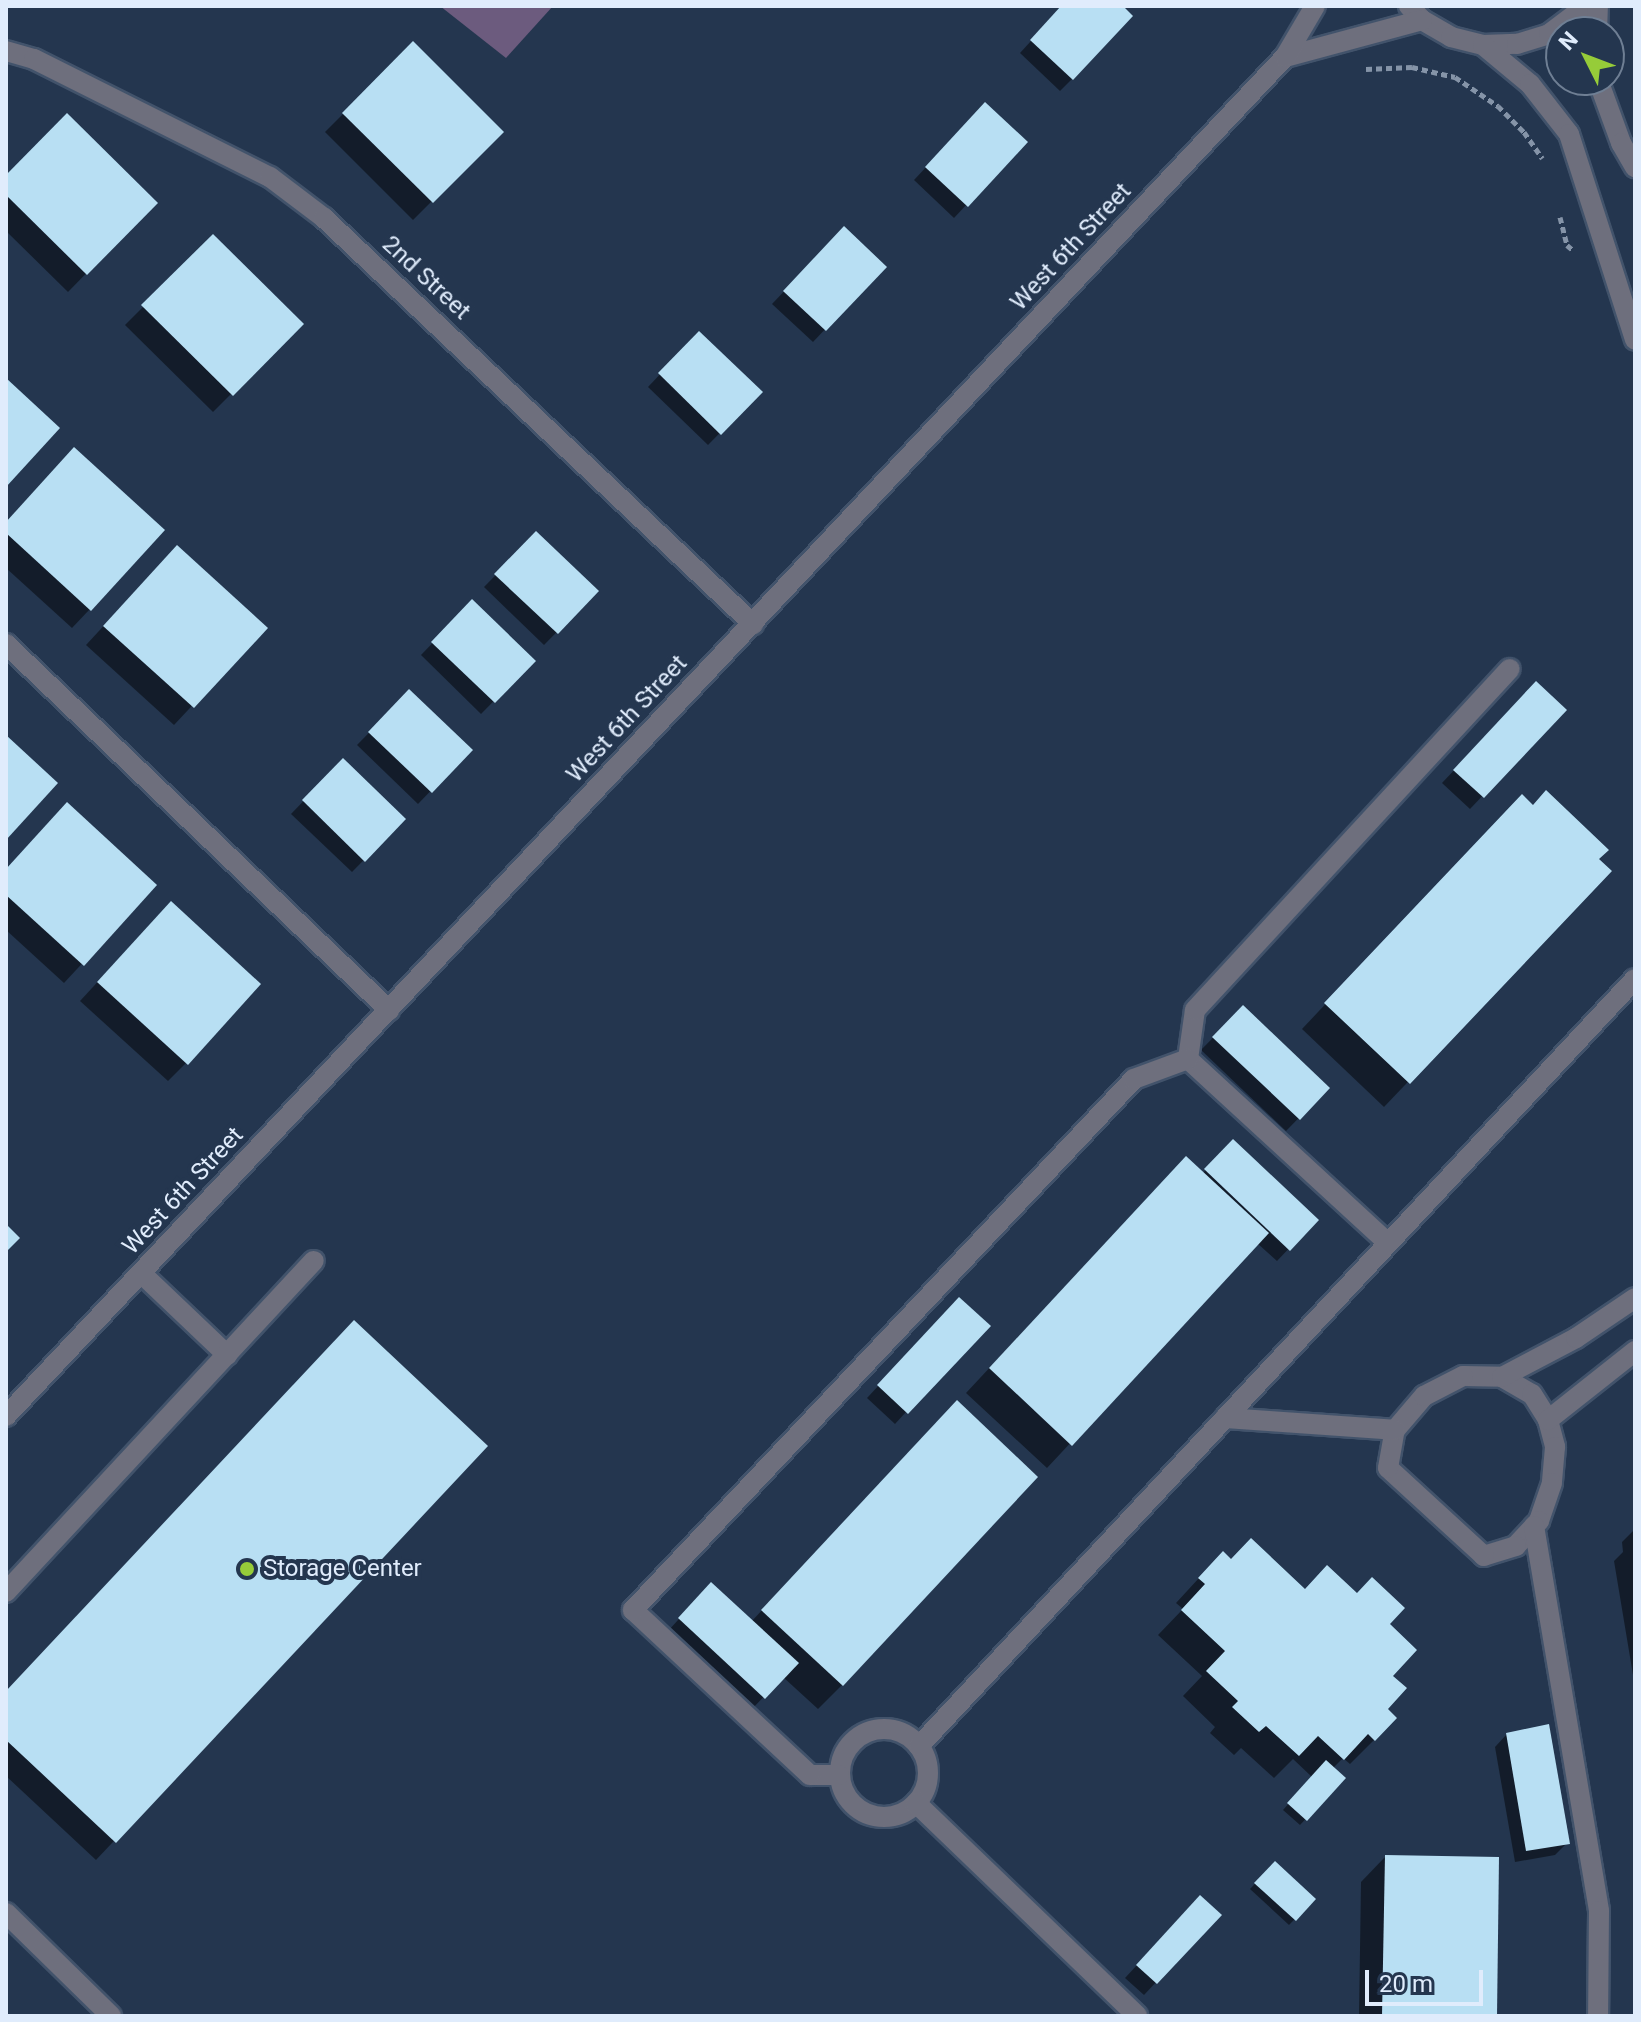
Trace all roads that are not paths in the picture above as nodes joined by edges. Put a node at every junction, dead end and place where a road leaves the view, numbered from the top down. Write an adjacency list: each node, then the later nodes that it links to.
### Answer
1 (1315, 6): 6 (street, West 6th Street)
2 (1586, 6): 4 (street)
3 (1416, 13): 4 (street); 6 (street)
4 (1483, 45): 9 (street)
5 (6, 51): 10 (street, 2nd Street)
6 (1285, 57): 10 (street, West 6th Street)
7 (1604, 96): 8 (street)
8 (1635, 167)
9 (1635, 340)
10 (753, 624): 14 (street, West 6th Street)
11 (6, 644): 14 (street)
12 (1510, 669): 15 (street)
13 (1635, 979): 16 (street)
14 (389, 1010): 18 (street, West 6th Street)
15 (1188, 1059): 16 (street); 30 (street)
16 (1388, 1243): 24 (street)
17 (314, 1261): 21 (street)
18 (141, 1273): 21 (street); 23 (street, West 6th Street)
19 (1635, 1298): 22 (street)
20 (1635, 1351): 25 (street)
21 (227, 1355): 28 (street)
22 (1502, 1377): 25 (street); 26 (street)
23 (6, 1416)
24 (1225, 1418): 26 (street); 29 (street)
25 (1548, 1420): 27 (street)
26 (1395, 1430): 27 (street)
27 (1534, 1526): 35 (street)
28 (6, 1592)
29 (919, 1746): 30 (street); 31 (street)
30 (839, 1775): 31 (street)
31 (916, 1803): 34 (street)
32 (6, 1913): 33 (street)
33 (111, 2016)
34 (1137, 2016)
35 (1598, 2016)

